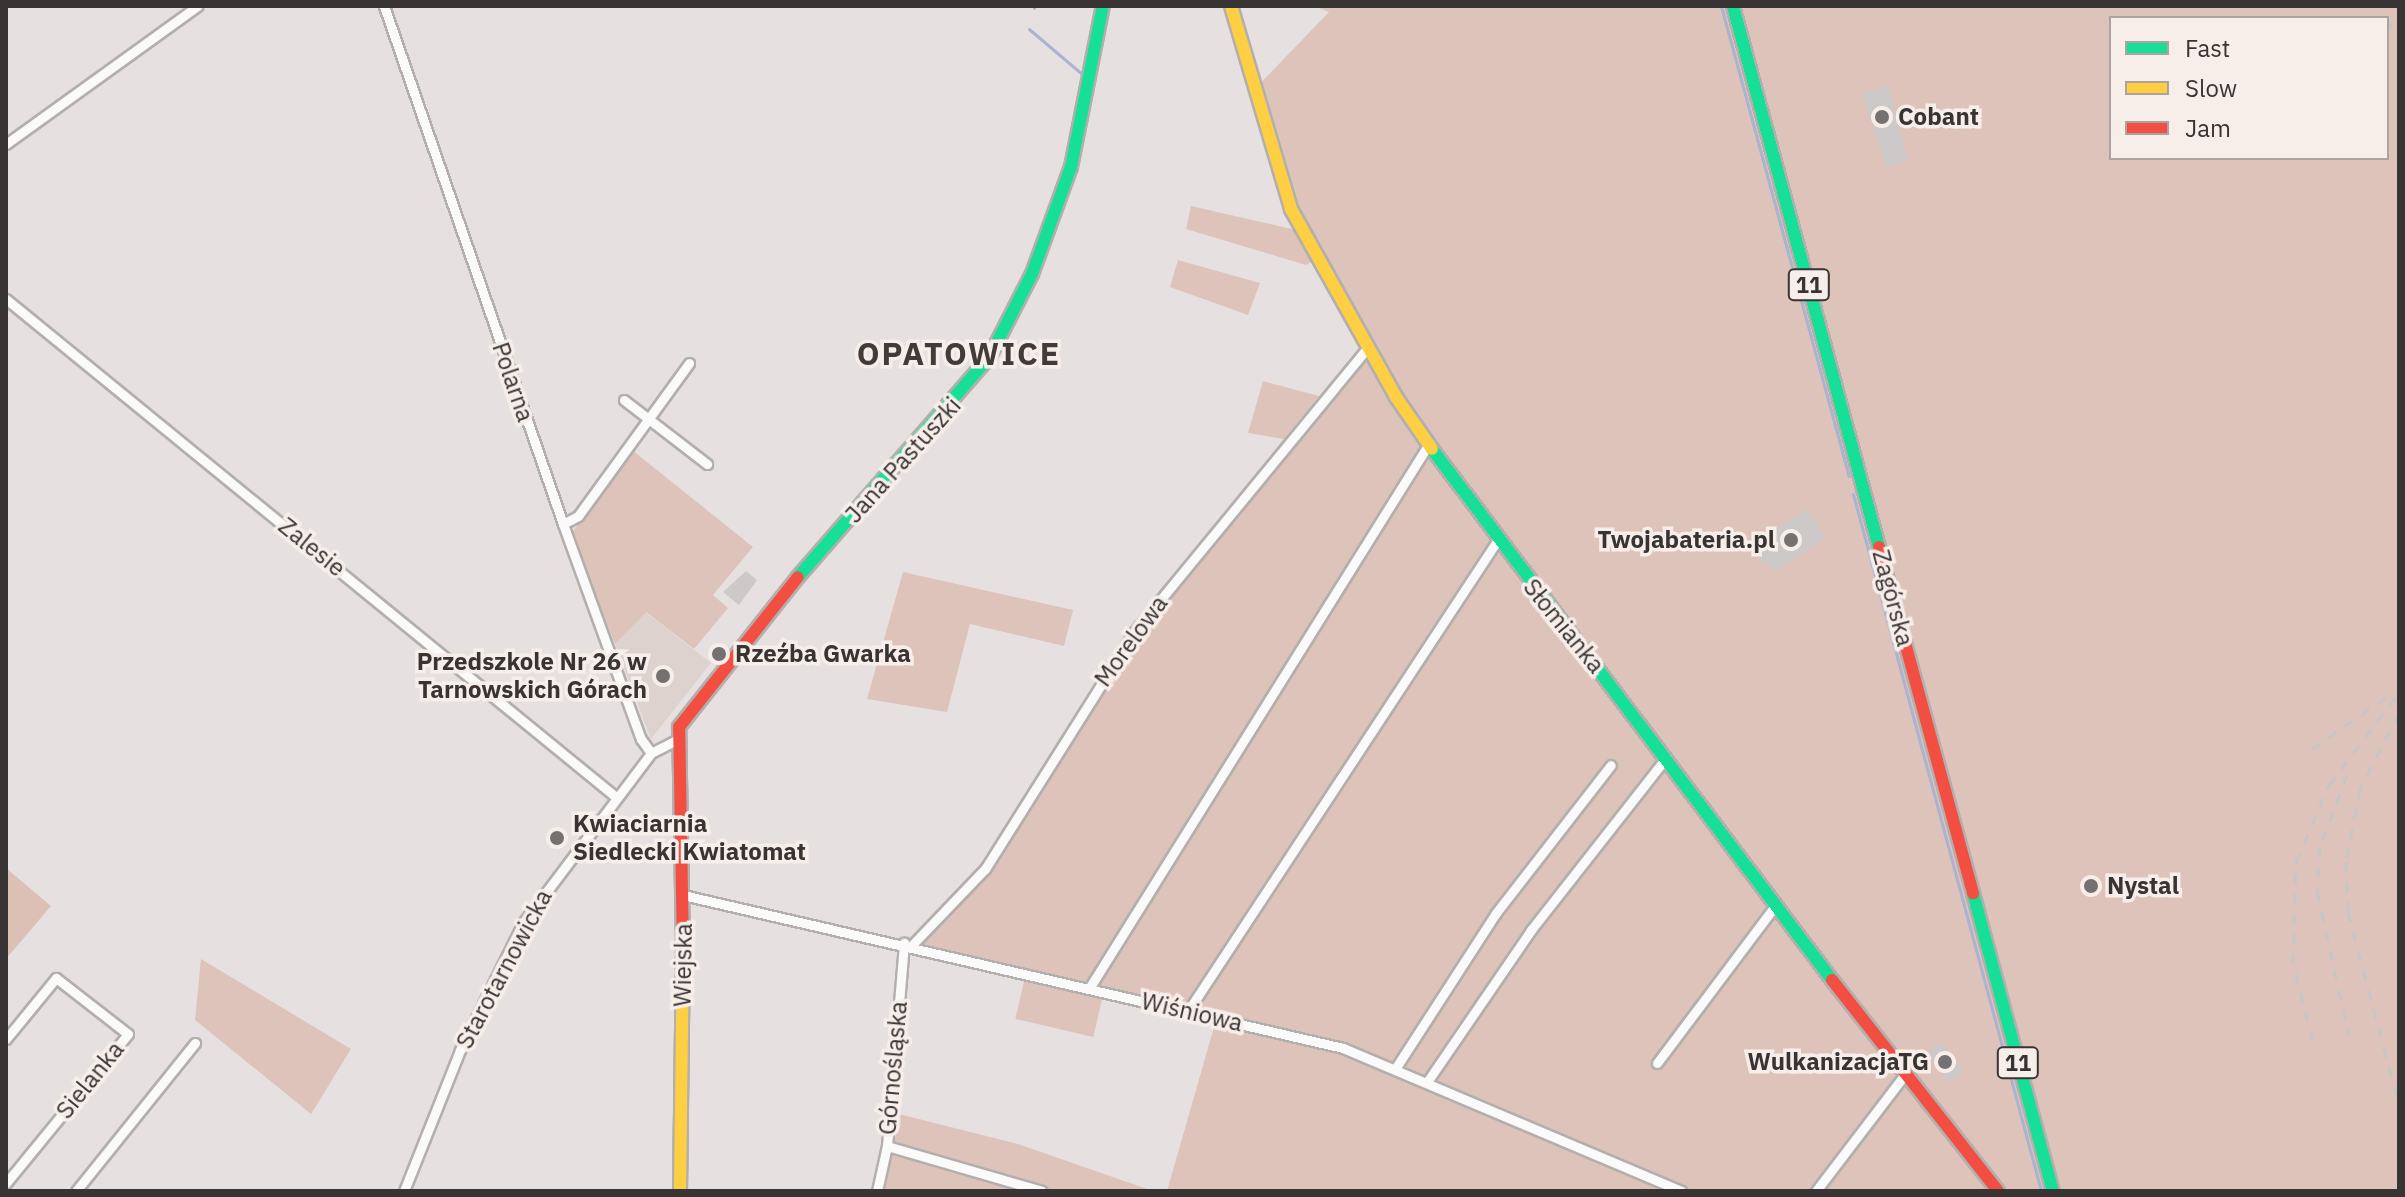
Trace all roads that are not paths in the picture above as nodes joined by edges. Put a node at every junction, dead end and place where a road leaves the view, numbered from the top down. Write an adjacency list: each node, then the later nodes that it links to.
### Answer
1 (197, 6): 6 (street)
2 (384, 6): 15 (street, Polarna)
3 (1103, 6): 17 (main road, Jana Pastuszki)
4 (1231, 6): 9 (main road, Słomianka)
5 (1733, 6): 43 (main road, Zagórska / 11)
6 (182, 10): 7 (street)
7 (6, 144)
8 (6, 299): 21 (street, Zalesie)
9 (1367, 348): 13 (main road, Słomianka); 24 (street, Morelowa)
10 (689, 363): 12 (street)
11 (624, 400): 12 (street)
12 (648, 420): 14 (street); 15 (street)
13 (1428, 445): 16 (main road, Słomianka); 25 (street)
14 (707, 464)
15 (563, 524): 18 (street, Polarna)
16 (1497, 541): 19 (main road, Słomianka); 26 (street)
17 (676, 740): 18 (street, Starotarnowicka); 22 (main road, Wiejska)
18 (651, 753): 21 (street, Starotarnowicka)
19 (1666, 758): 23 (main road, Słomianka); 32 (street)
20 (1611, 765): 30 (street)
21 (616, 797): 36 (street, Starotarnowicka)
22 (683, 895): 24 (street, Wiśniowa); 37 (main road, Wiejska)
23 (1774, 907): 29 (street); 31 (main road, Słomianka)
24 (908, 944): 25 (street, Wiśniowa); 33 (street, Górnośląska)
25 (1090, 987): 26 (street, Wiśniowa)
26 (1188, 1011): 30 (street, Wiśniowa)
27 (6, 1039): 34 (street, Sielanka)
28 (195, 1043): 35 (street)
29 (1657, 1063)
30 (1395, 1069): 32 (street, Wiśniowa)
31 (1906, 1073): 41 (street); 42 (main road, Słomianka)
32 (1427, 1082): 40 (street, Wiśniowa)
33 (887, 1146): 38 (street, Górnośląska); 39 (street)
34 (6, 1183)
35 (76, 1191)
36 (404, 1191)
37 (680, 1191)
38 (877, 1191)
39 (1042, 1191)
40 (1681, 1191)
41 (1816, 1191)
42 (1998, 1191)
43 (2053, 1191)

